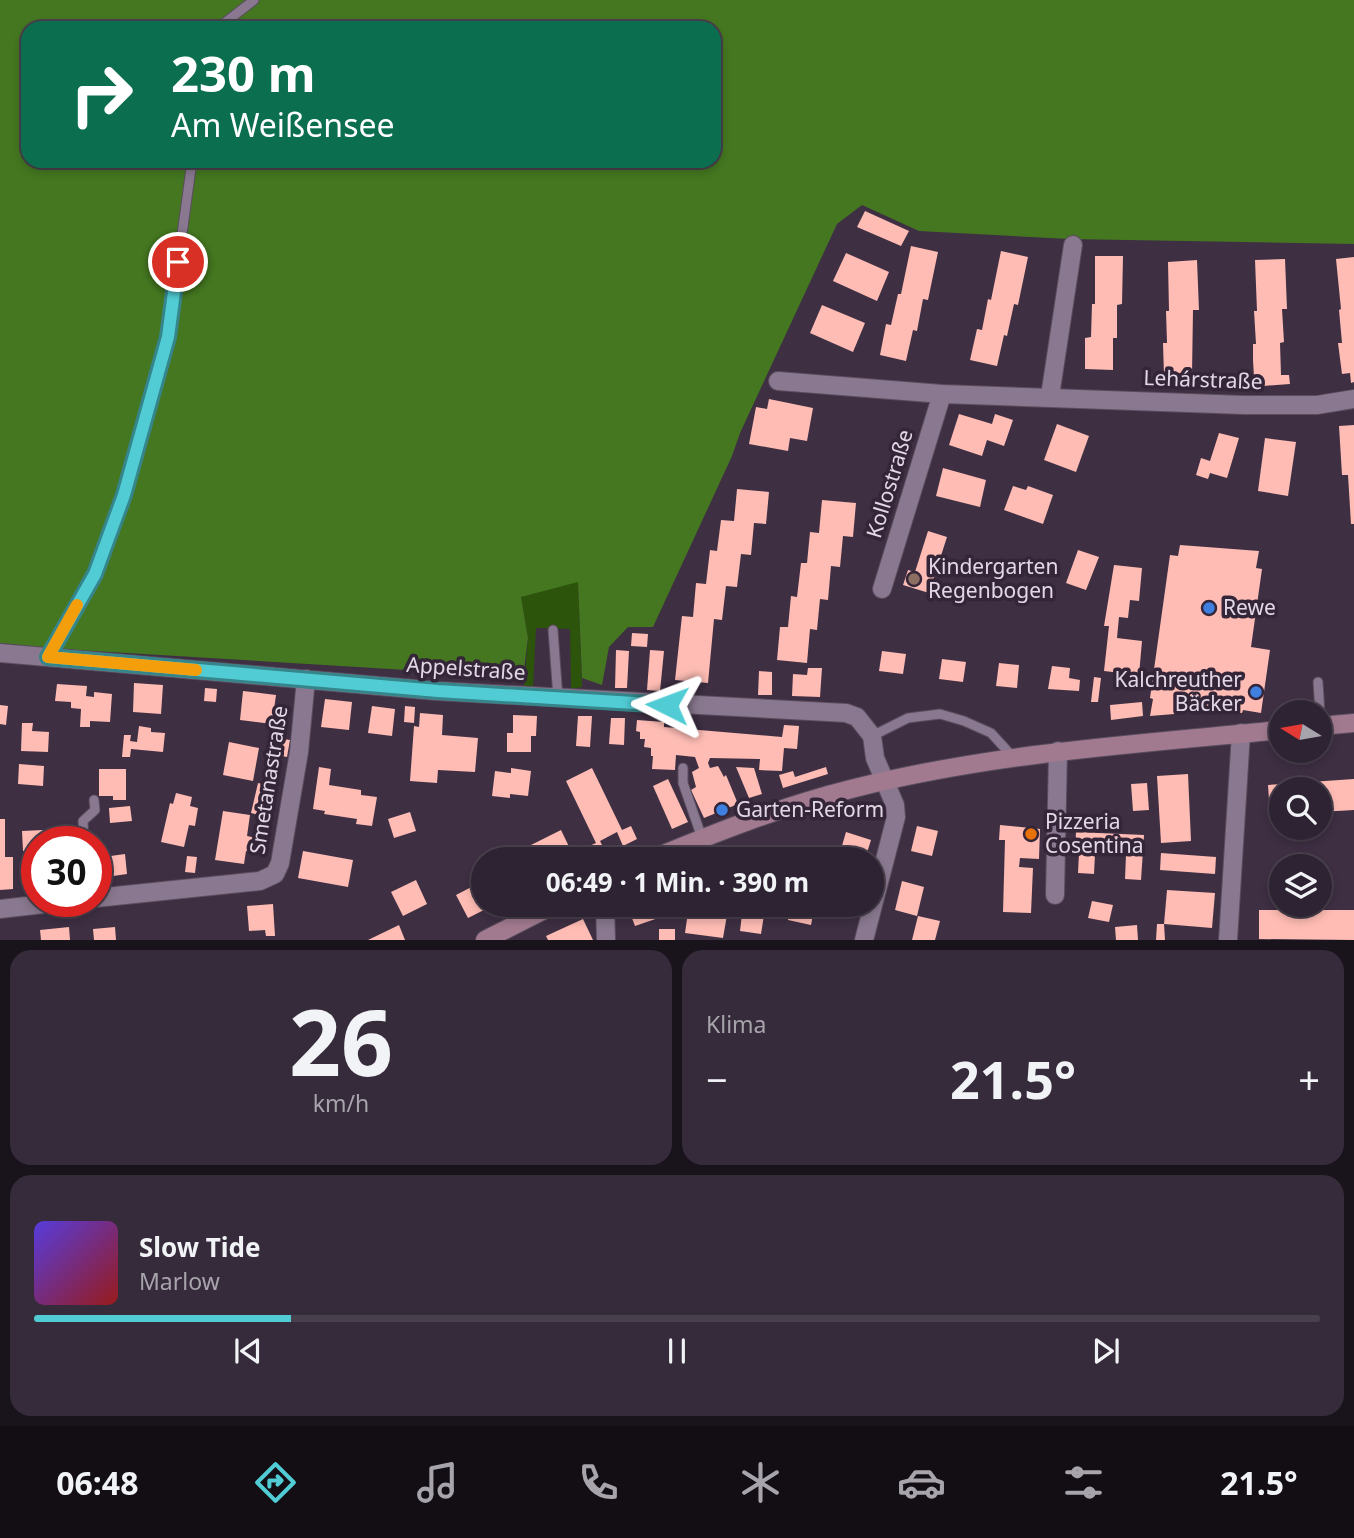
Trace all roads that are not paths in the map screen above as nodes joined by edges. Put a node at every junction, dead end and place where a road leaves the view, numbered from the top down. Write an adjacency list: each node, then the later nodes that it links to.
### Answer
1 (254, 0): 2 (lane)
2 (227, 21)
3 (191, 168): 12 (lane)
4 (1073, 244): 7 (street)
5 (778, 381): 6 (street, Lehárstraße)
6 (942, 394): 7 (street, Lehárstraße); 9 (street, Kollostraße)
7 (1050, 396): 8 (street, Lehárstraße)
8 (1354, 399)
9 (881, 589)
10 (553, 630): 15 (lane)
11 (0, 653): 12 (street, Appelstraße)
12 (48, 657): 13 (street, Appelstraße)
13 (306, 679): 15 (street, Appelstraße); 31 (street, Smetanastraße)
14 (1318, 682): 16 (lane)
15 (558, 698): 21 (street, Appelstraße)
16 (1319, 700)
17 (1354, 723): 18 (main road)
18 (1332, 725)
19 (1269, 731): 20 (main road)
20 (1241, 733): 22 (main road); 39 (street)
21 (872, 736): 23 (lane); 25 (street)
22 (1058, 751): 23 (main road); 30 (street)
23 (1013, 757): 25 (main road)
24 (683, 768): 28 (lane)
25 (886, 781): 28 (main road); 38 (street)
26 (94, 800): 27 (lane)
27 (83, 826)
28 (702, 838): 29 (main road)
29 (681, 847)
30 (1055, 895)
31 (112, 896)
32 (21, 907): 33 (street)
33 (0, 909)
34 (530, 917): 36 (main road)
35 (606, 917): 37 (street)
36 (485, 940)
37 (606, 940)
38 (864, 940)
39 (1228, 940)

